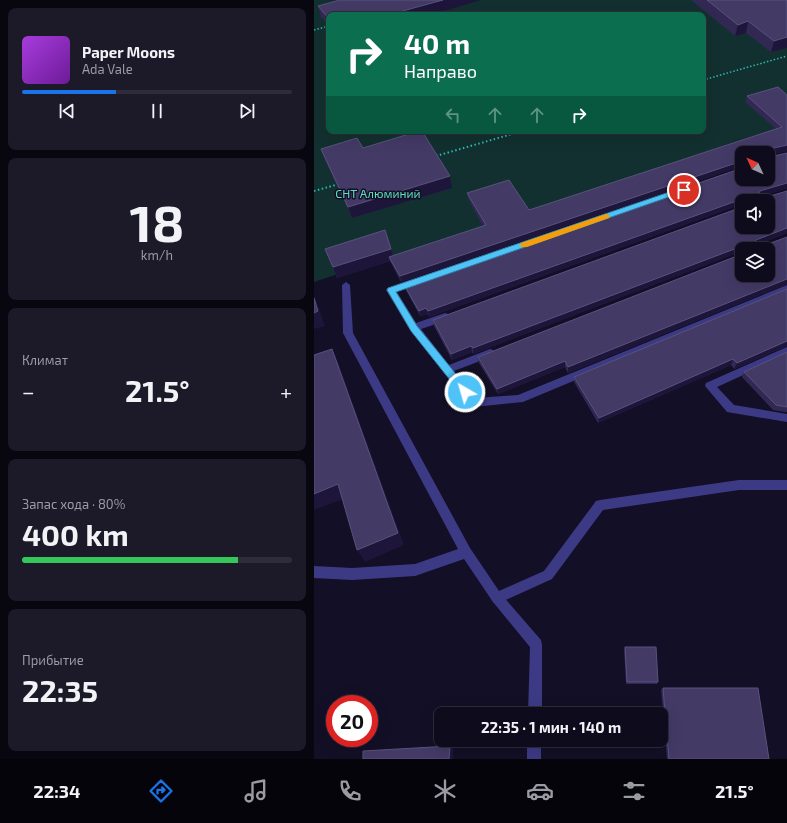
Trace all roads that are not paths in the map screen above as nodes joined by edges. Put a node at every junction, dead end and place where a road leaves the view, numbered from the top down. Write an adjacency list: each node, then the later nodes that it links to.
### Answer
1 (428, 278): 5 (street)
2 (346, 285): 11 (street)
3 (787, 288): 8 (street)
4 (451, 315): 5 (street)
5 (414, 328): 8 (street)
6 (499, 350): 8 (street)
7 (787, 352): 9 (street)
8 (447, 370)
9 (787, 418)
10 (787, 485): 13 (street)
11 (466, 552): 12 (street); 13 (street)
12 (314, 572)
13 (497, 598): 14 (street)
14 (535, 707)
15 (534, 747): 16 (street)
16 (534, 759)

